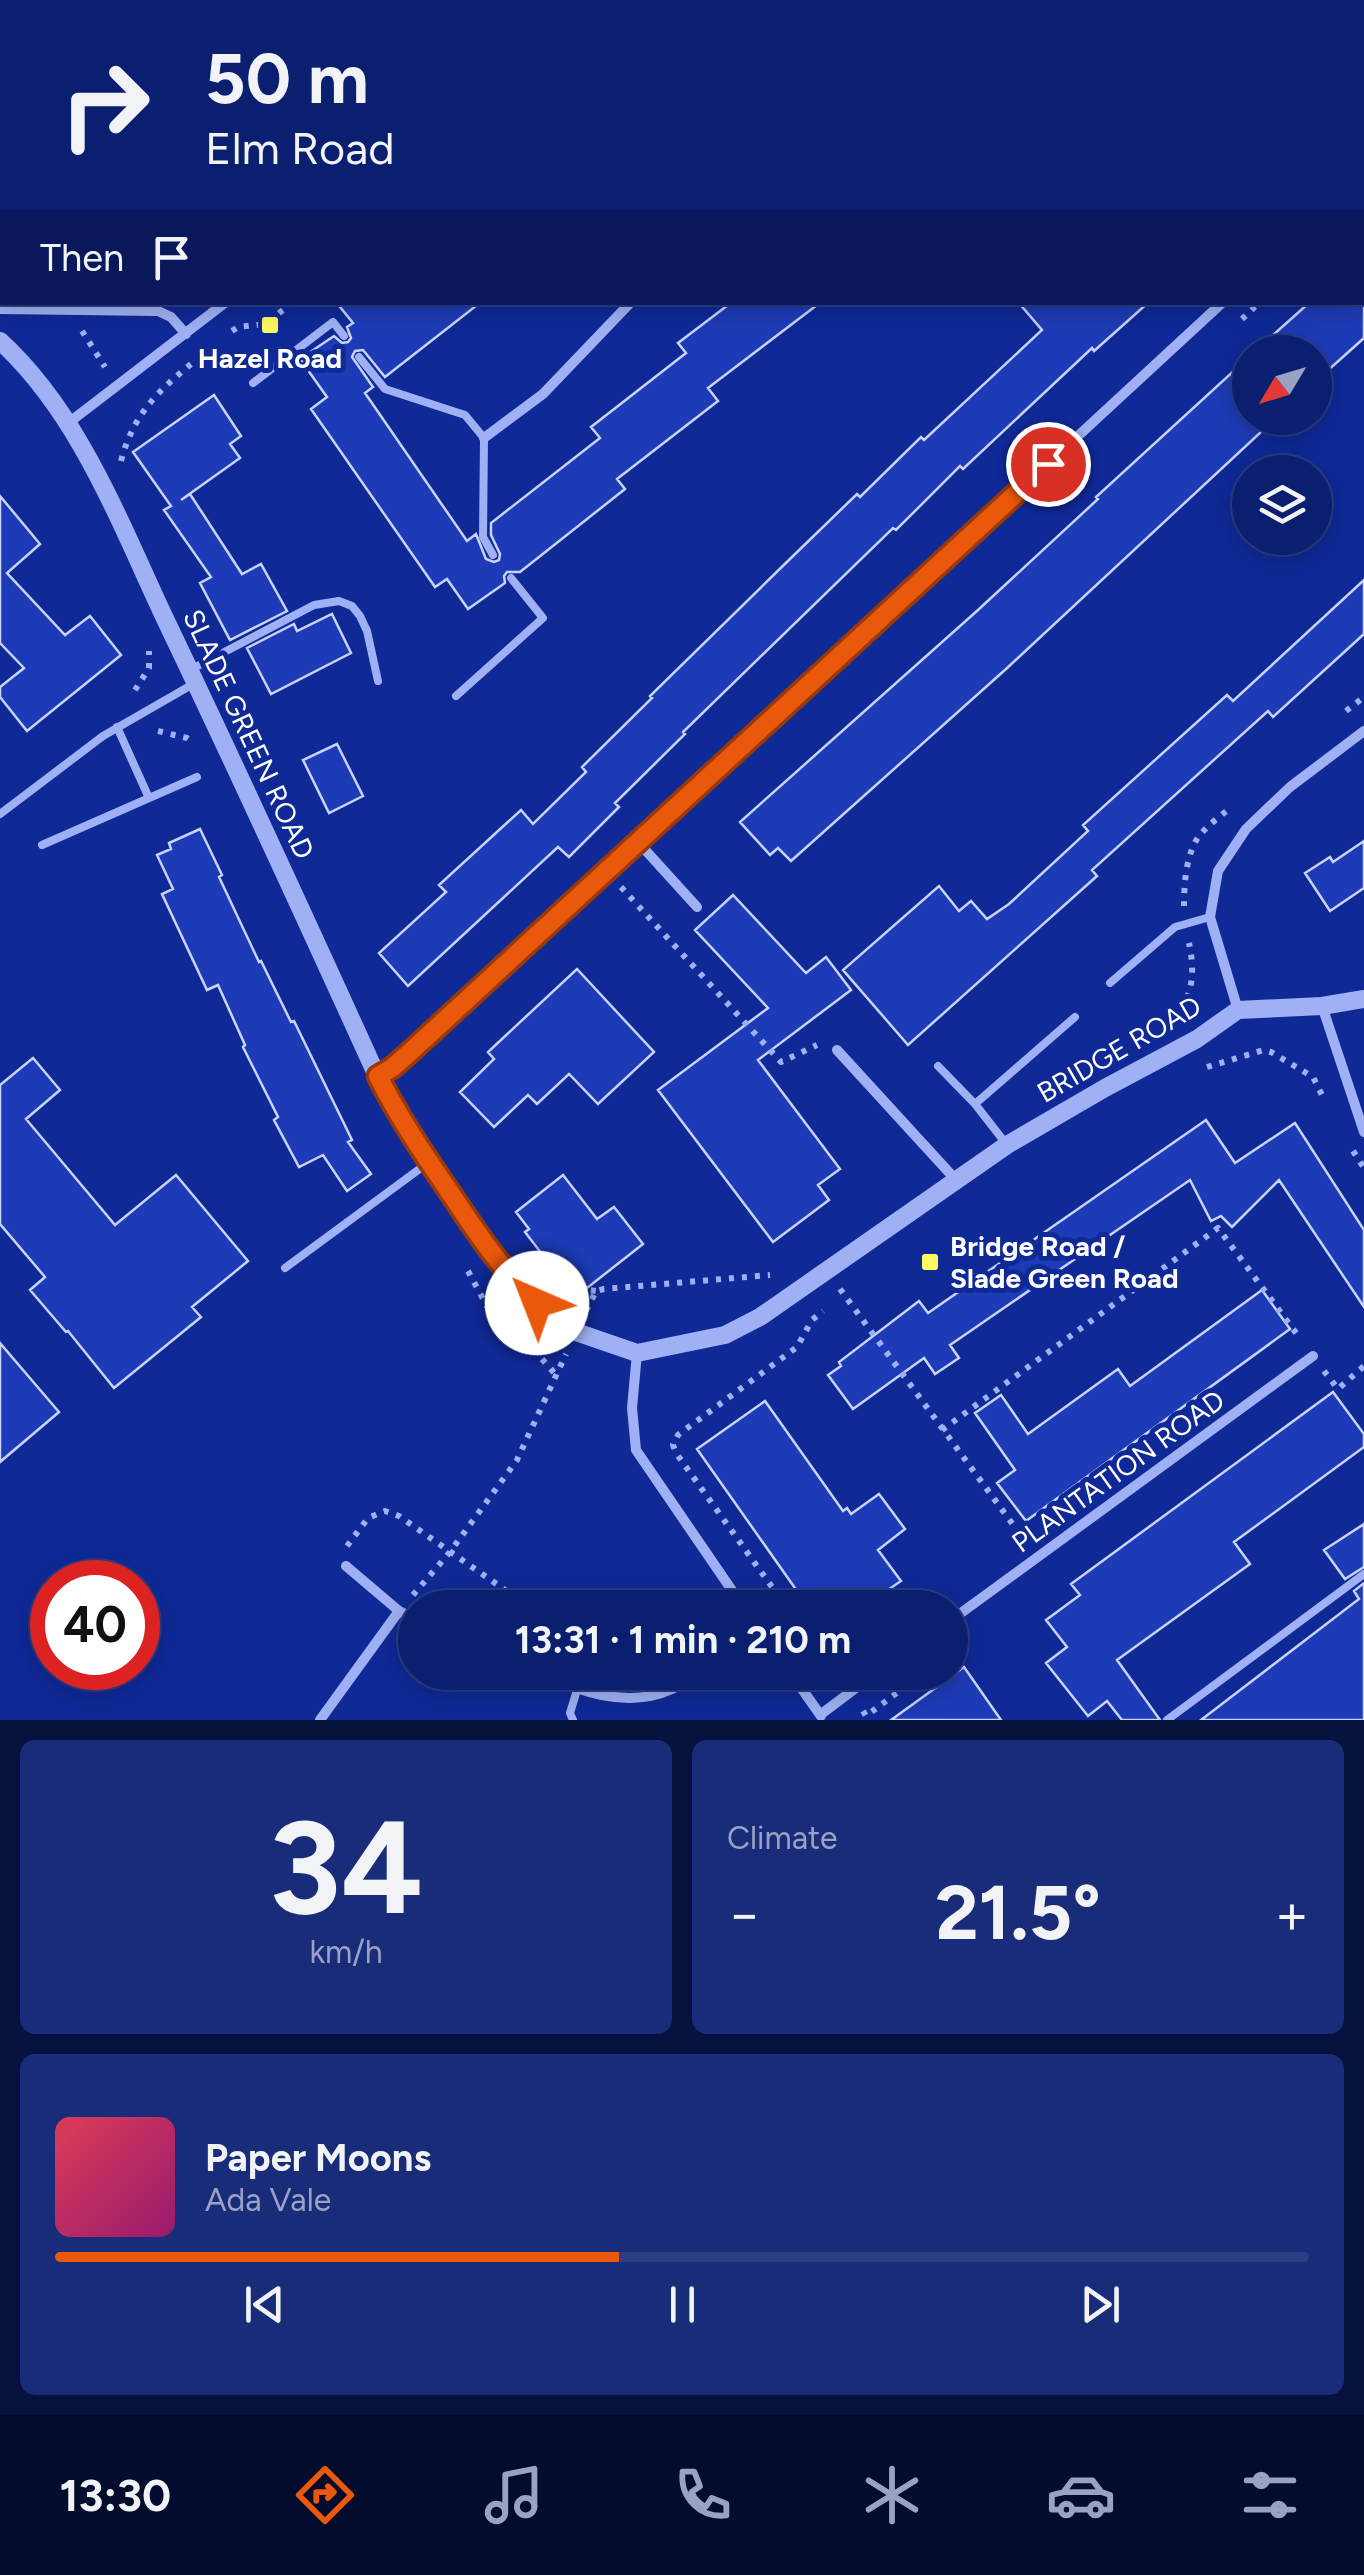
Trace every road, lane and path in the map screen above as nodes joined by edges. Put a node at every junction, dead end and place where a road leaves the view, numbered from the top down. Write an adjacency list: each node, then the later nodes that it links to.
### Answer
1 (222, 305): 8 (street)
2 (289, 305): 10 (path)
3 (628, 305): 16 (street)
4 (1220, 305): 32 (street)
5 (1257, 305): 7 (path)
6 (0, 309): 8 (street)
7 (1230, 330)
8 (186, 334): 15 (street)
9 (344, 336): 14 (lane)
10 (222, 339)
11 (0, 341): 15 (street, SLADE GREEN ROAD)
12 (211, 348): 17 (path)
13 (358, 357): 16 (lane)
14 (253, 383)
15 (68, 424): 21 (street, SLADE GREEN ROAD)
16 (484, 438): 18 (lane)
17 (120, 470)
18 (493, 556)
19 (511, 578): 24 (lane)
20 (147, 639): 23 (path)
21 (193, 677): 22 (lane); 25 (lane); 47 (street, SLADE GREEN ROAD)
22 (378, 681)
23 (131, 694)
24 (456, 696)
25 (117, 727): 27 (lane); 31 (lane)
26 (1364, 731): 38 (street)
27 (125, 745): 28 (path); 30 (lane)
28 (195, 745)
29 (197, 777): 30 (lane)
30 (148, 798): 33 (lane)
31 (0, 814)
32 (638, 842): 34 (street); 35 (street)
33 (42, 845)
34 (656, 861): 36 (path); 37 (street)
35 (606, 871): 36 (path); 47 (street)
36 (624, 891): 44 (path)
37 (697, 906)
38 (1210, 917): 39 (lane); 42 (street)
39 (1110, 982)
40 (1364, 999): 41 (street, BRIDGE ROAD)
41 (1322, 1006): 42 (street, BRIDGE ROAD); 50 (street)
42 (1238, 1010): 51 (street, BRIDGE ROAD)
43 (1075, 1018): 48 (lane)
44 (837, 1050): 55 (street)
45 (938, 1066): 48 (lane)
46 (1204, 1069): 49 (path)
47 (378, 1076): 53 (street, SLADE GREEN ROAD)
48 (975, 1104): 51 (lane)
49 (1331, 1112)
50 (1364, 1132)
51 (1007, 1146): 55 (street, BRIDGE ROAD)
52 (1352, 1149): 54 (path)
53 (429, 1162): 56 (lane); 63 (street, SLADE GREEN ROAD)
54 (1364, 1168)
55 (956, 1180): 58 (street, BRIDGE ROAD)
56 (285, 1268)
57 (467, 1269): 67 (path)
58 (826, 1271): 62 (path); 64 (street, BRIDGE ROAD)
59 (777, 1274): 61 (path)
60 (552, 1279): 61 (path)
61 (596, 1291): 63 (path)
62 (845, 1295): 68 (path); 76 (path)
63 (576, 1332): 64 (street, SLADE GREEN ROAD); 67 (path)
64 (637, 1353): 75 (street)
65 (1313, 1356): 66 (path); 68 (path); 70 (street, PLANTATION ROAD)
66 (1364, 1366)
67 (556, 1375): 69 (path)
68 (942, 1430): 70 (path)
69 (450, 1552): 71 (path); 73 (path); 74 (path)
70 (1038, 1558): 77 (street, PLANTATION ROAD)
71 (346, 1566): 78 (street)
72 (1364, 1574): 87 (lane)
73 (418, 1590)
74 (505, 1590)
75 (732, 1590)
76 (774, 1590)
77 (968, 1608)
78 (398, 1611)
79 (398, 1613): 85 (street)
80 (577, 1690): 81 (street); 86 (lane)
81 (671, 1690)
82 (803, 1690): 84 (street)
83 (856, 1690): 84 (street)
84 (822, 1717)
85 (320, 1720)
86 (573, 1720)
87 (1167, 1720)

